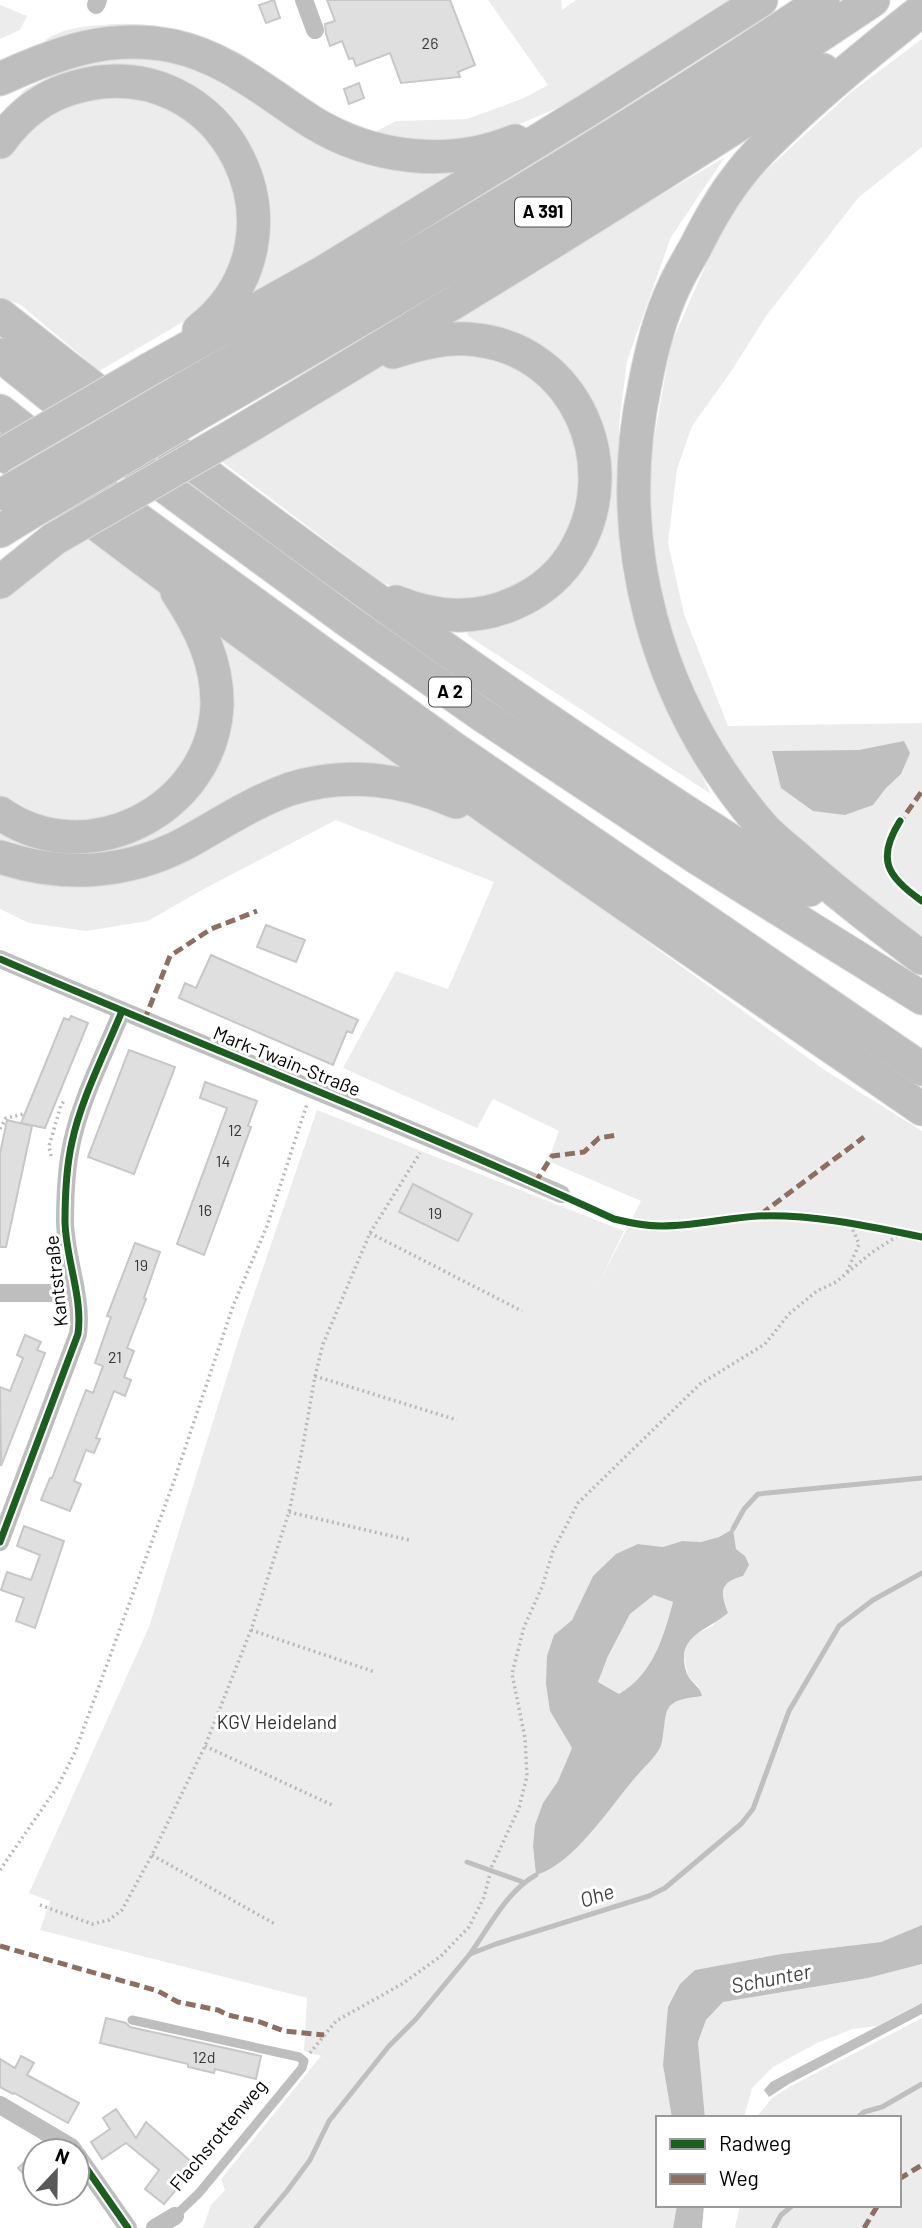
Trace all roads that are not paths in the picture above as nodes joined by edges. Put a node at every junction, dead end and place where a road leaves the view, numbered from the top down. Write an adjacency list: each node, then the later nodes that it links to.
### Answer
1 (304, 0): 7 (street)
2 (761, 0): 9 (highway)
3 (823, 0): 17 (highway, A 391)
4 (873, 0): 17 (highway, A 391)
5 (922, 5): 16 (highway)
6 (922, 10): 30 (highway)
7 (316, 30)
8 (0, 79): 9 (highway)
9 (592, 108): 15 (highway)
10 (0, 142): 15 (highway)
11 (0, 297): 13 (highway)
12 (0, 314): 13 (highway)
13 (30, 338): 23 (highway)
14 (0, 355): 32 (highway, A 2)
15 (150, 369): 20 (highway, bridge)
16 (344, 369): 22 (highway, bridge); 23 (highway)
17 (192, 401): 21 (highway, A 391, bridge)
18 (0, 411): 34 (highway, A 2)
19 (0, 450): 25 (highway)
20 (0, 456)
21 (8, 509)
22 (54, 540): 24 (highway); 26 (highway)
23 (310, 552): 30 (highway)
24 (0, 571)
25 (170, 581): 27 (highway); 28 (highway)
26 (0, 582)
27 (0, 814)
28 (526, 836): 29 (highway); 35 (highway)
29 (0, 857)
30 (922, 958)
31 (0, 959): 33 (street, Mark-Twain-Straße)
32 (922, 998)
33 (122, 1012): 36 (street, Mark-Twain-Straße); 38 (street, Kantstraße)
34 (922, 1069)
35 (922, 1109)
36 (561, 1194)
37 (0, 1293): 38 (street)
38 (76, 1293): 39 (street, Kantstraße)
39 (0, 1542)
40 (132, 2020): 44 (lane, Flachsrottenweg)
41 (0, 2105): 42 (street)
42 (54, 2137)
43 (91, 2175): 45 (street)
44 (175, 2217): 46 (street, Flachsrottenweg)
45 (128, 2228)
46 (155, 2228)

